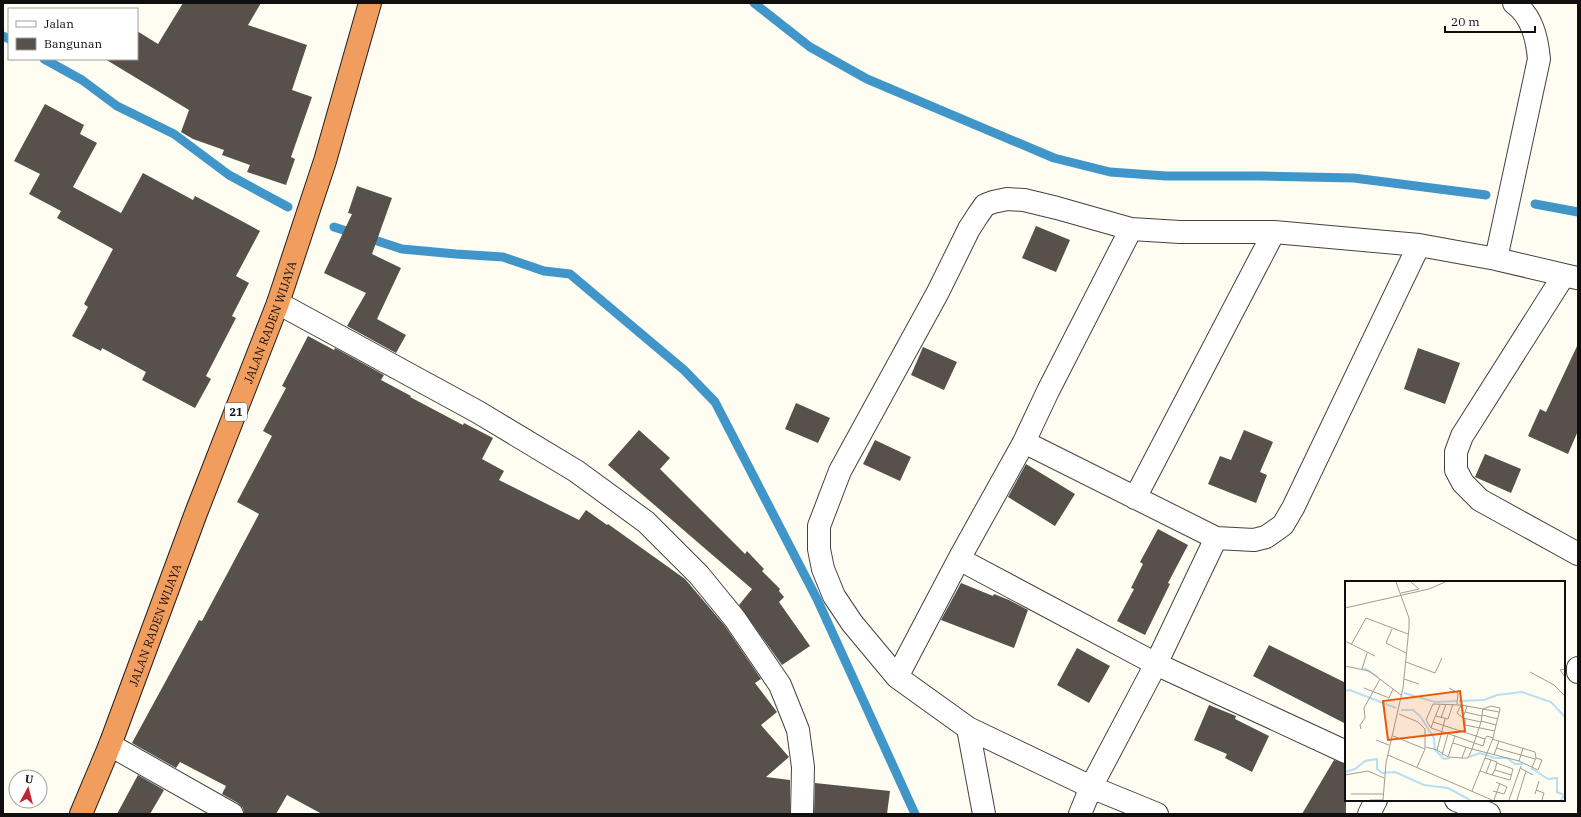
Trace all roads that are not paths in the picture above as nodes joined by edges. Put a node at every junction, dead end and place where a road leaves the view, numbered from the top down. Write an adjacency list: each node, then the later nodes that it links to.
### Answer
1 (370, 3): 8 (highway, JALAN RADEN WIJAYA / 21)
2 (1514, 3): 6 (street)
3 (1130, 229): 4 (street); 9 (street); 17 (street)
4 (1274, 232): 5 (street); 10 (street)
5 (1419, 245): 6 (street); 11 (street)
6 (1496, 259): 7 (street)
7 (1571, 277): 12 (street)
8 (278, 304): 19 (highway, JALAN RADEN WIJAYA / 21); 26 (street)
9 (1024, 442): 10 (street); 13 (street)
10 (1135, 498): 11 (street)
11 (1216, 538): 14 (street)
12 (1578, 553)
13 (959, 559): 14 (street); 17 (street)
14 (1156, 664): 20 (street); 21 (street)
15 (1578, 668): 16 (street)
16 (1578, 672)
17 (897, 677): 18 (street)
18 (968, 728): 21 (street); 27 (street)
19 (110, 745): 24 (highway, JALAN RADEN WIJAYA / 21); 25 (street)
20 (1345, 752)
21 (1091, 787): 28 (street); 29 (street)
22 (1376, 801): 30 (street)
23 (1458, 801): 31 (street)
24 (81, 814)
25 (232, 814)
26 (802, 814)
27 (984, 814)
28 (1080, 814)
29 (1157, 814)
30 (1369, 814)
31 (1489, 814)

